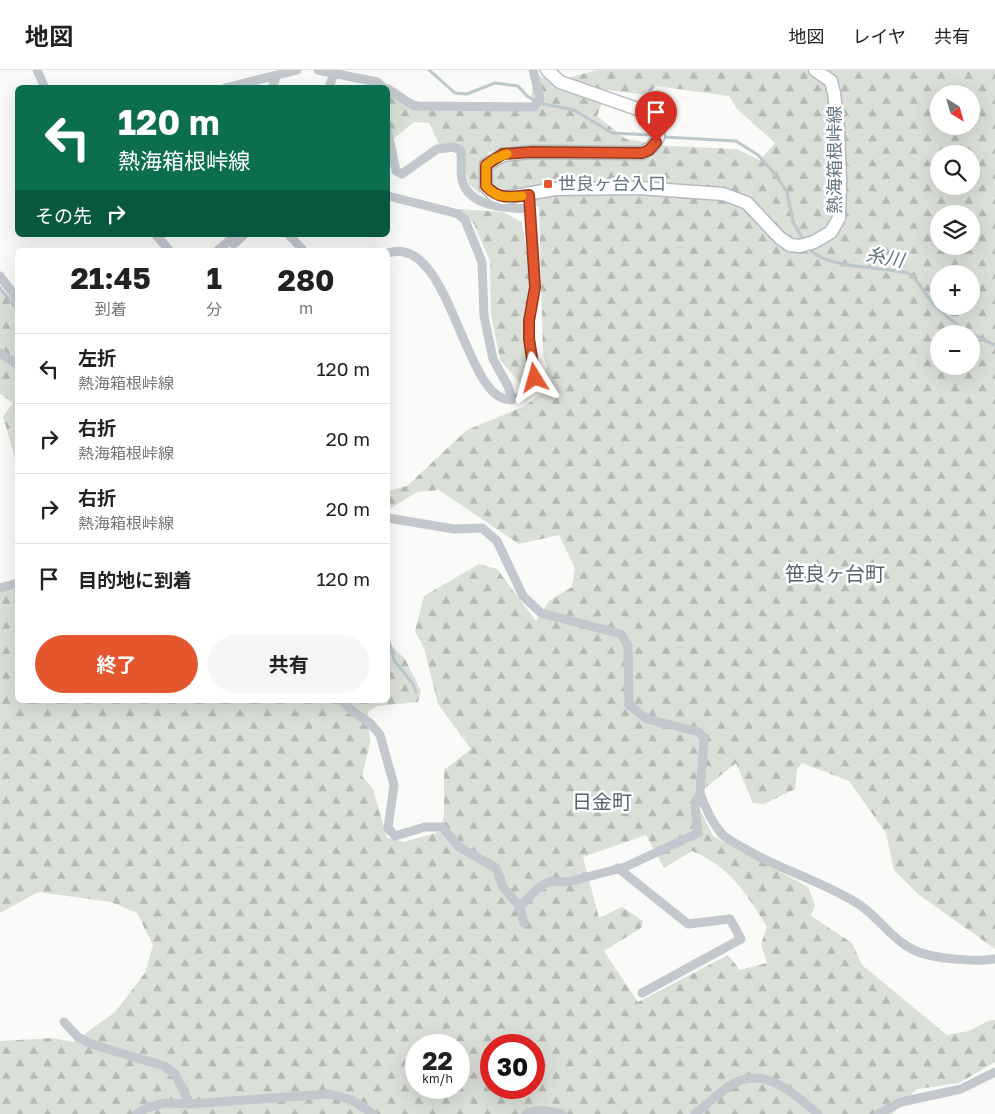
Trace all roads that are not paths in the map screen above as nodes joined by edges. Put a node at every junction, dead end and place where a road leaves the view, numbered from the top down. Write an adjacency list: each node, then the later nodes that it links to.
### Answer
1 (38, 70): 9 (street)
2 (297, 70): 8 (street)
3 (318, 70): 7 (street)
4 (533, 70): 14 (street)
5 (547, 70): 16 (main road, 熱海箱根峠線)
6 (815, 70): 16 (main road, 熱海箱根峠線)
7 (335, 72): 12 (street); 13 (street)
8 (277, 75): 10 (street); 11 (street)
9 (44, 85)
10 (237, 85)
11 (273, 85)
12 (331, 85)
13 (382, 85)
14 (390, 91)
15 (390, 142): 18 (street)
16 (529, 195): 18 (street)
17 (390, 197): 30 (street)
18 (530, 209): 30 (street)
19 (158, 237): 22 (street)
20 (242, 237): 23 (street)
21 (291, 237): 24 (street)
22 (168, 248)
23 (220, 248)
24 (301, 248)
25 (390, 253): 30 (street)
26 (0, 276): 27 (street)
27 (15, 296)
28 (0, 353): 29 (street)
29 (15, 363)
30 (512, 400)
31 (390, 518): 35 (street)
32 (15, 584): 33 (street)
33 (0, 588)
34 (344, 703): 37 (street)
35 (700, 793): 36 (street); 39 (street)
36 (618, 868): 37 (street); 40 (street)
37 (520, 907): 38 (street)
38 (524, 922)
39 (995, 960)
40 (642, 993)
41 (64, 1022): 43 (street)
42 (995, 1072): 50 (street)
43 (190, 1104): 44 (street); 45 (street)
44 (137, 1114)
45 (373, 1114)
46 (526, 1114): 47 (street)
47 (562, 1114)
48 (695, 1114): 49 (street)
49 (818, 1114)
50 (878, 1114)

